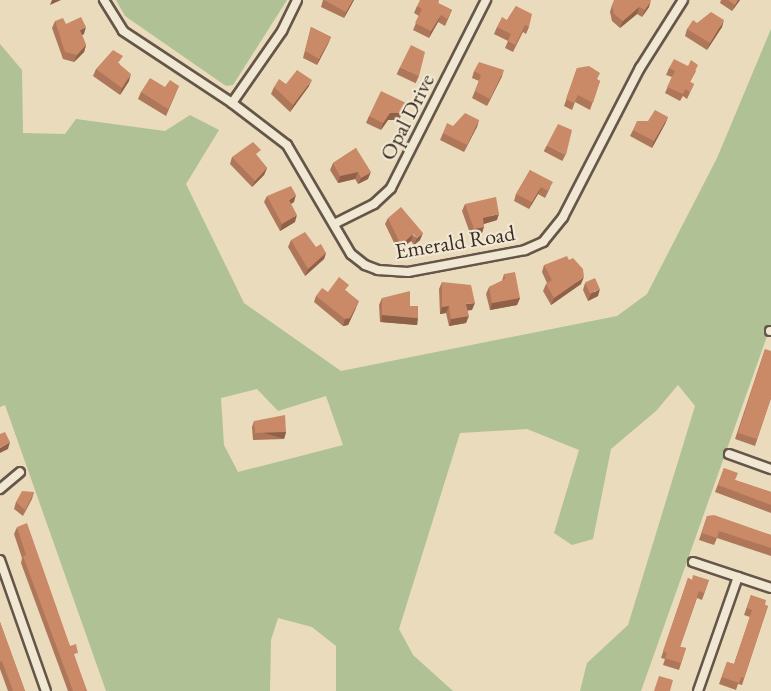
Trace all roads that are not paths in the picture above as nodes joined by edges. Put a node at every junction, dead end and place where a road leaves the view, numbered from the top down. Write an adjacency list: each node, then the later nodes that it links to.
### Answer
1 (104, 0): 5 (street, Emerald Road)
2 (297, 0): 5 (street)
3 (486, 0): 6 (street, Opal Drive)
4 (683, 0): 6 (street, Emerald Road)
5 (232, 103): 6 (street, Emerald Road)
6 (334, 224)
7 (729, 454): 8 (street)
8 (771, 467)
9 (20, 472): 10 (street)
10 (0, 489)
11 (0, 561): 15 (street)
12 (693, 562): 13 (street)
13 (738, 577): 14 (street); 16 (street)
14 (771, 588)
15 (46, 691)
16 (698, 691)

